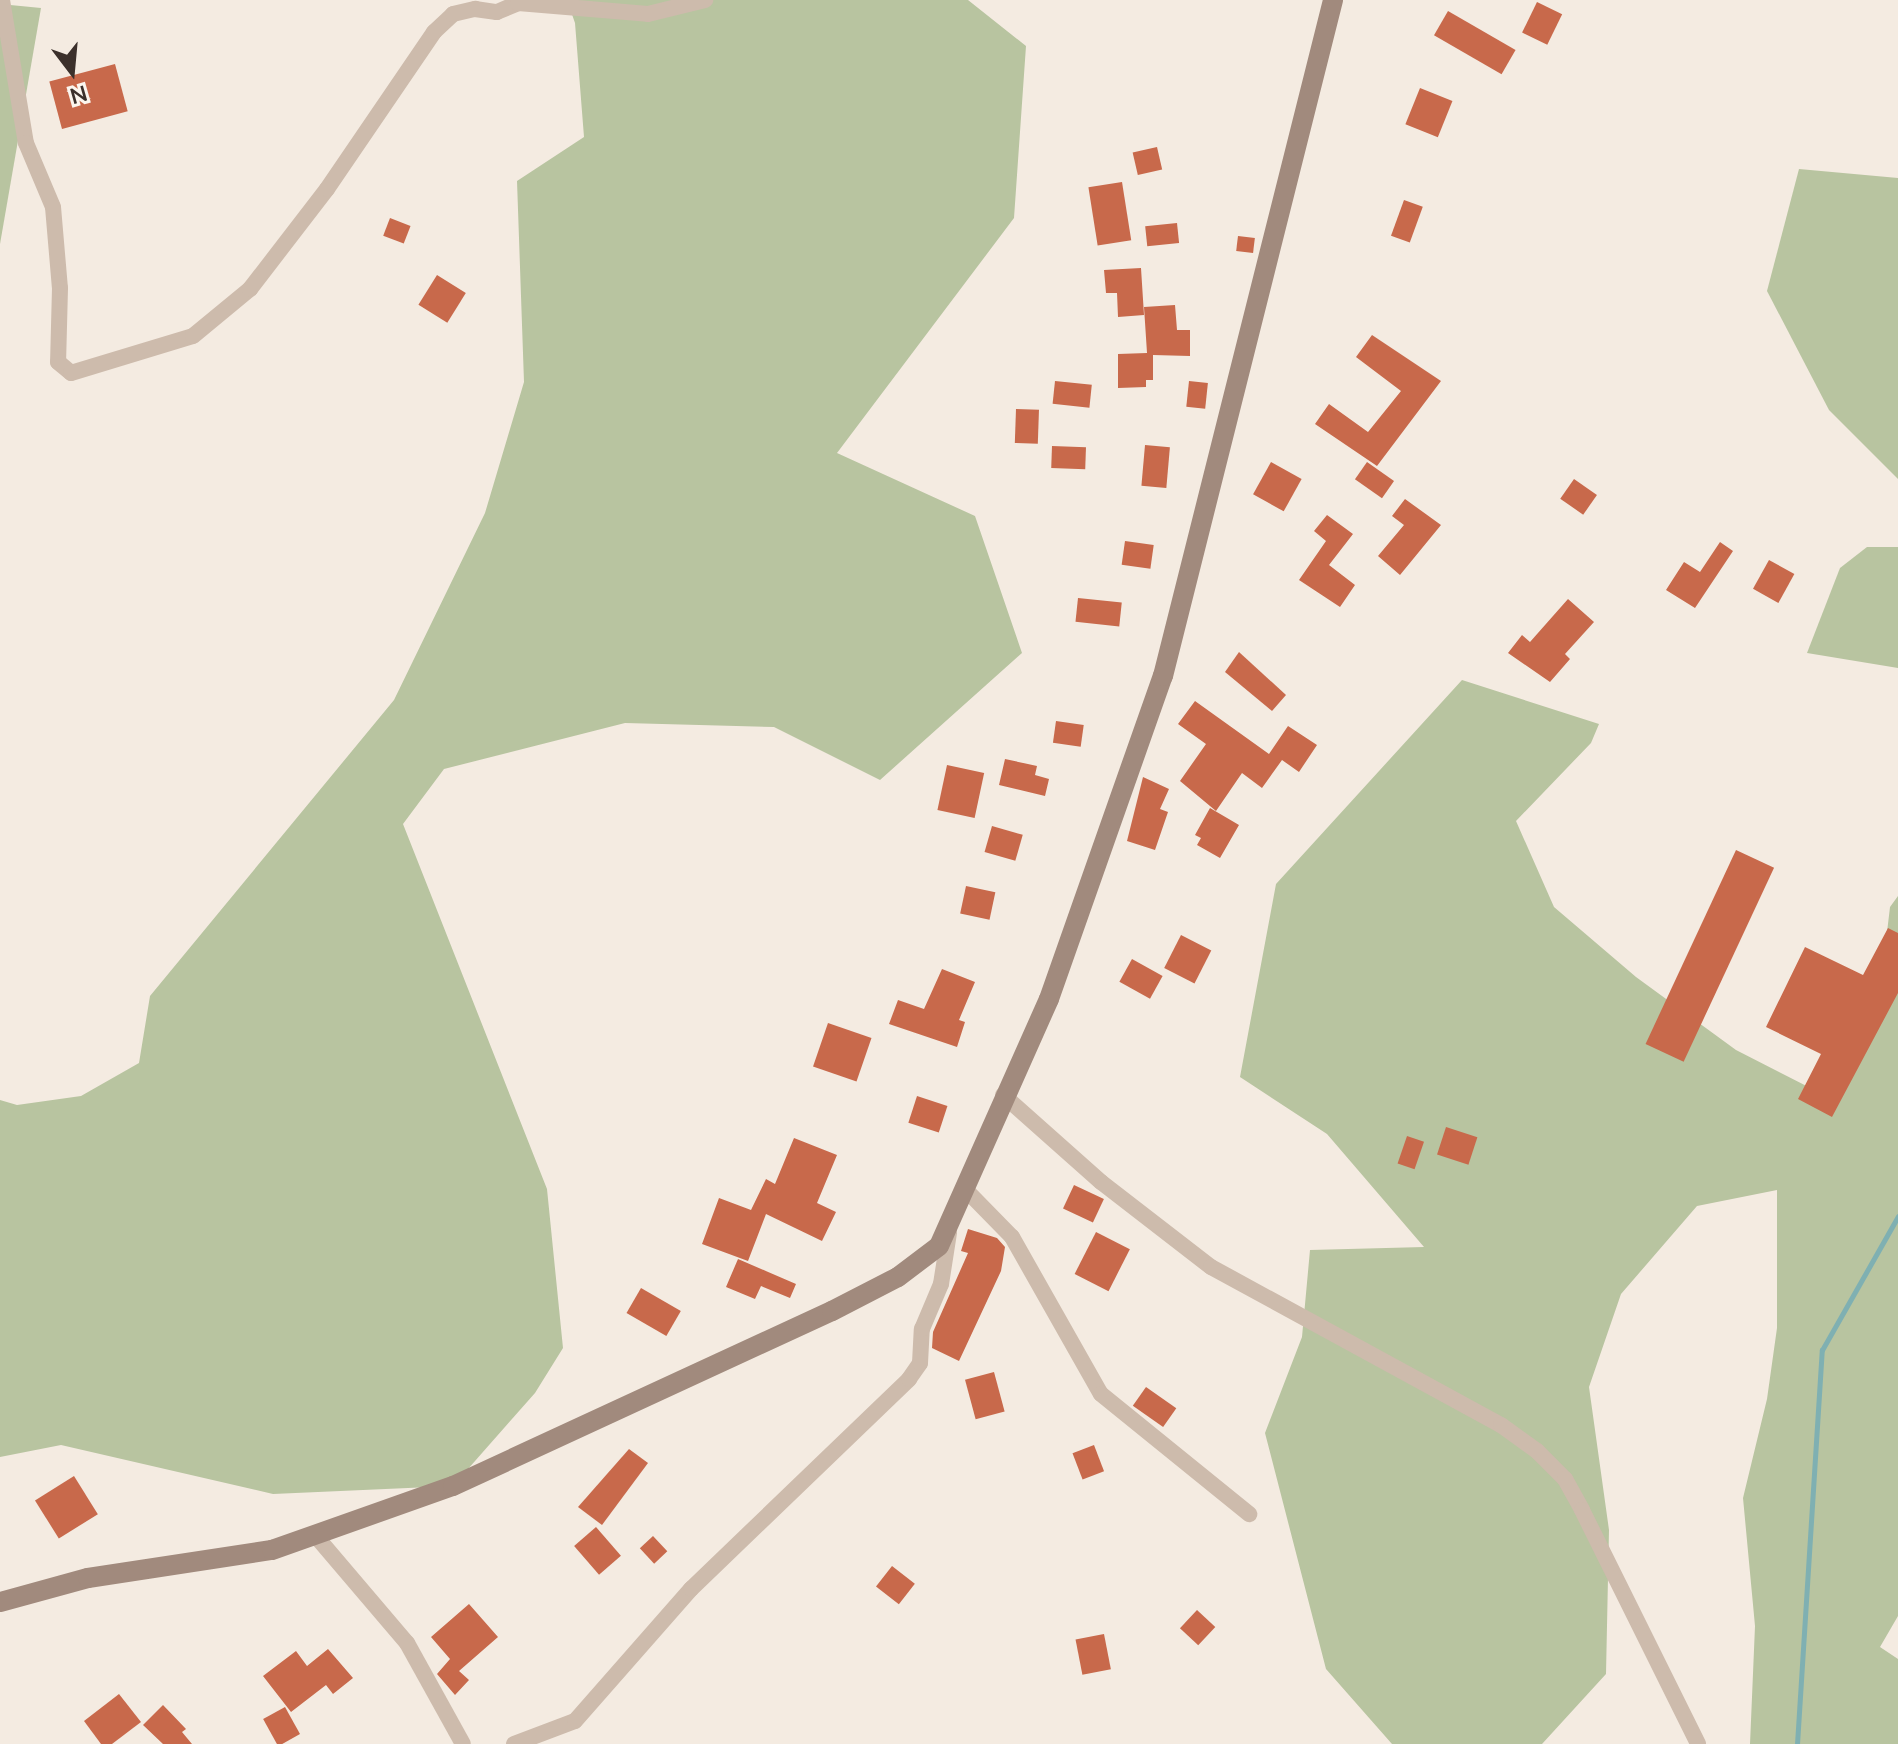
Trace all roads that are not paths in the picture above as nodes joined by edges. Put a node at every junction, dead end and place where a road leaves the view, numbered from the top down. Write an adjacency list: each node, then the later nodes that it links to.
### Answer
1 (2, 0): 2 (street)
2 (705, 0)
3 (1333, 0): 4 (street)
4 (1003, 1095): 5 (street); 12 (street)
5 (967, 1191): 6 (street); 7 (street)
6 (949, 1231): 8 (street); 11 (street)
7 (1249, 1514)
8 (315, 1535): 9 (street); 10 (street)
9 (0, 1602)
10 (463, 1744)
11 (514, 1744)
12 (1698, 1744)

